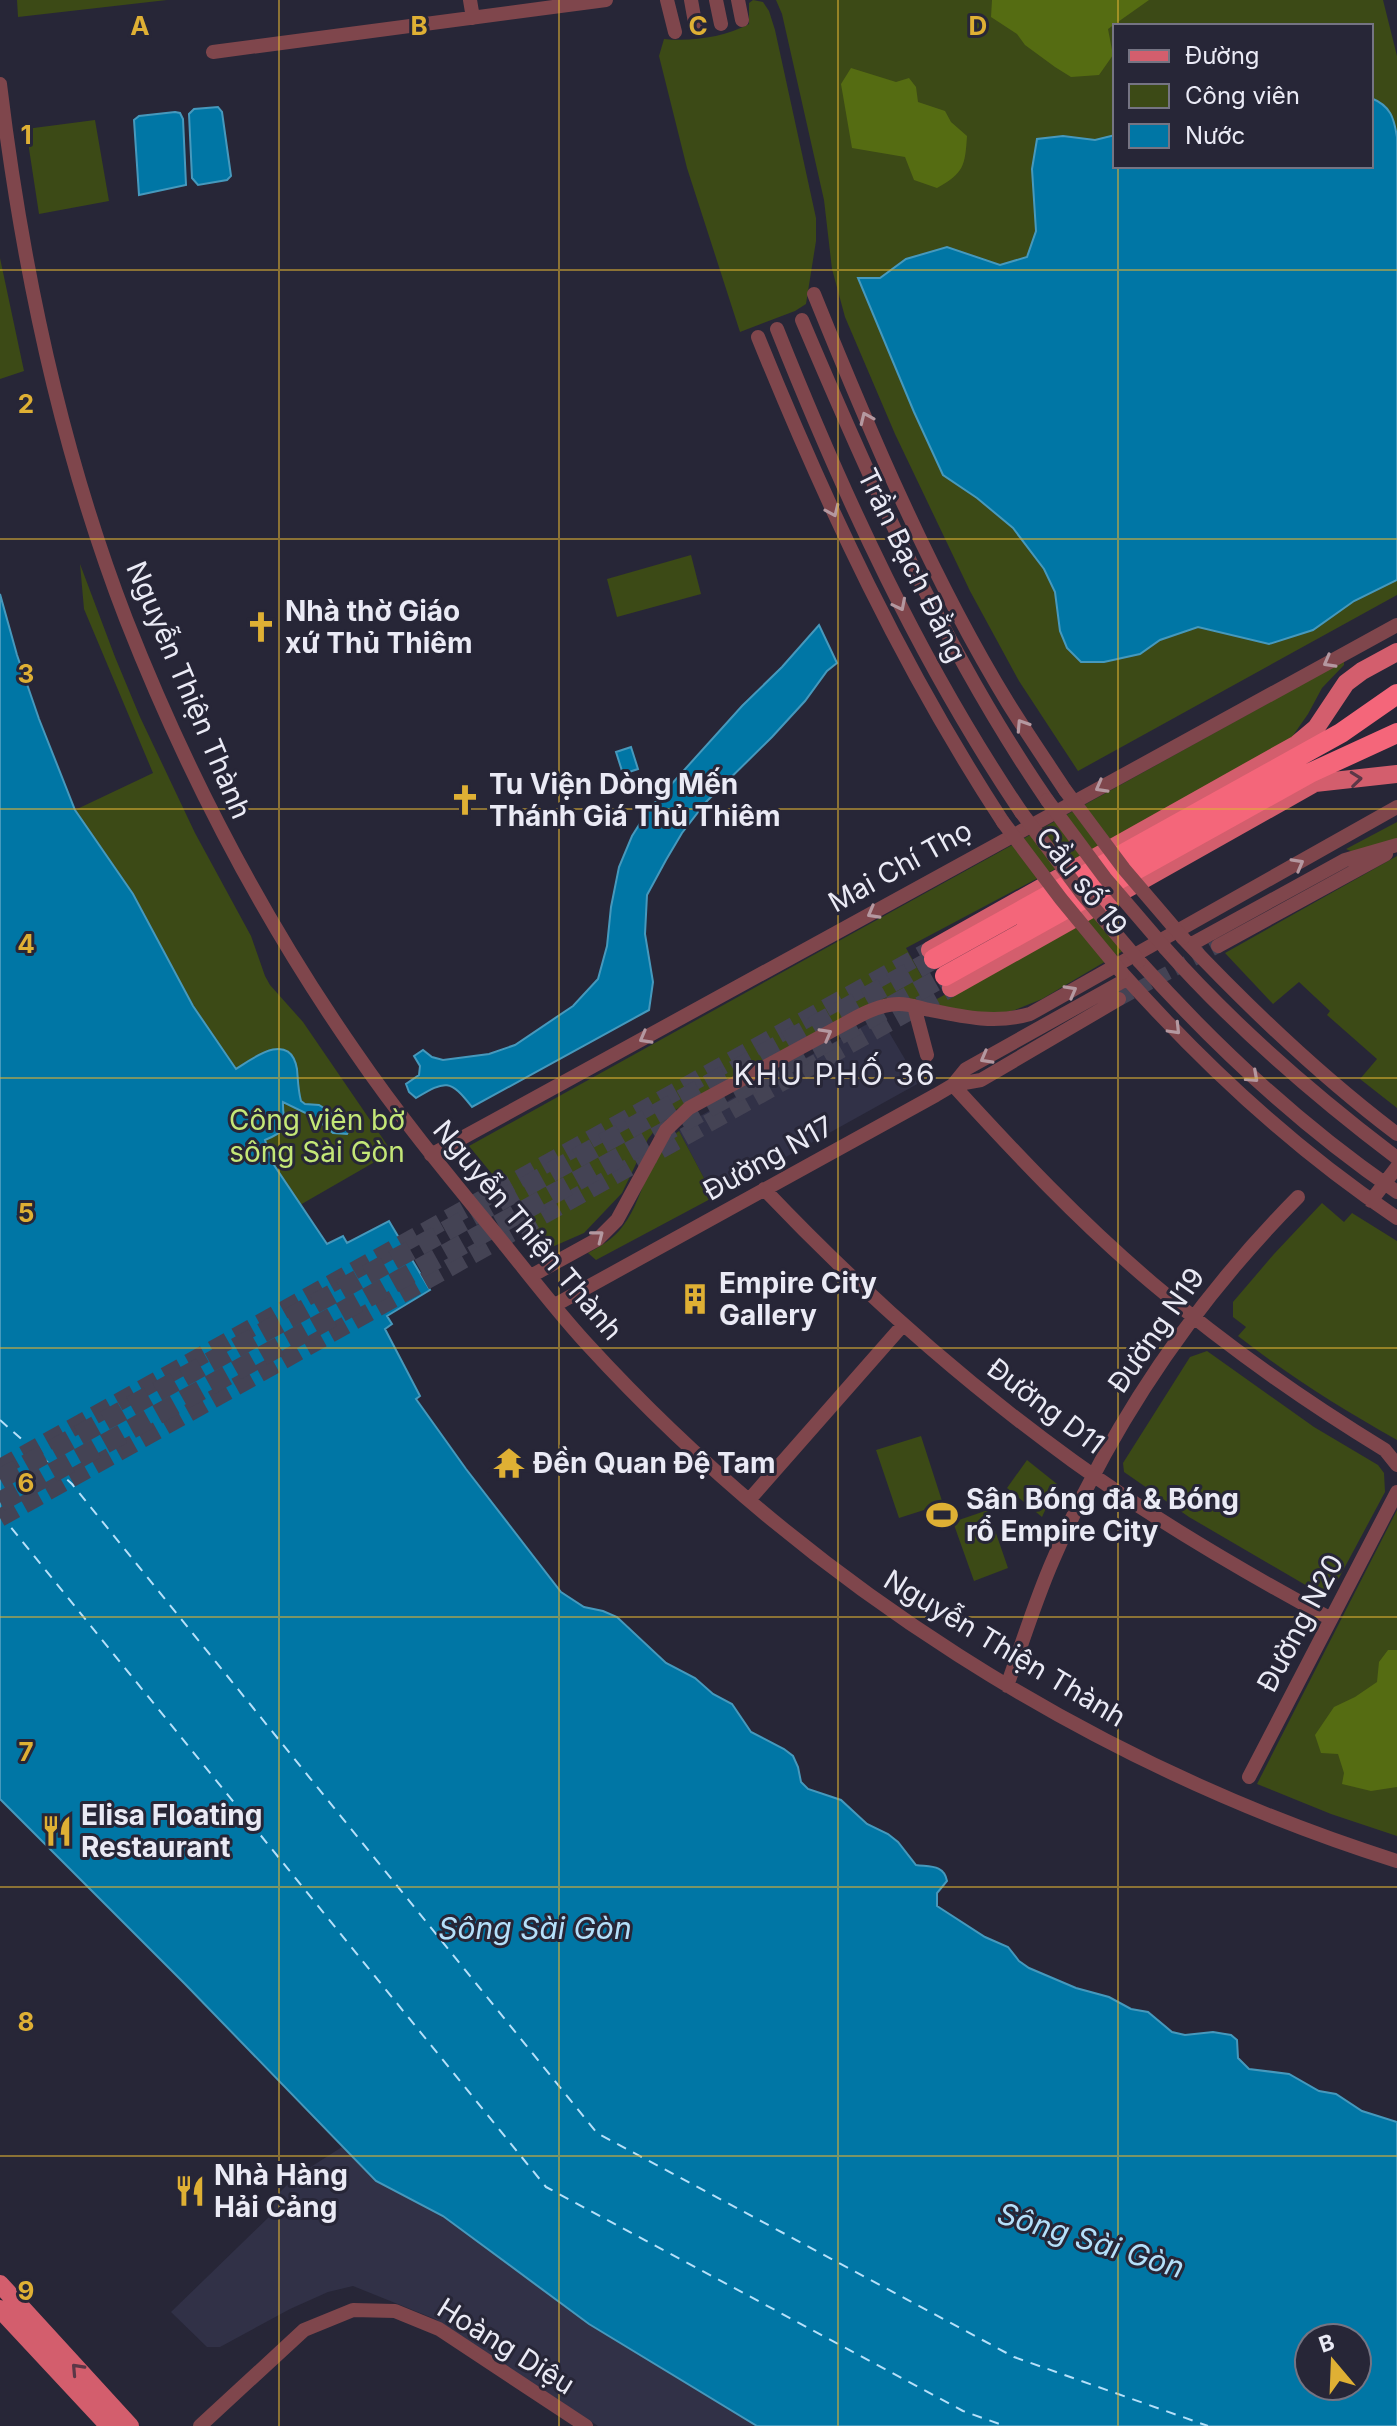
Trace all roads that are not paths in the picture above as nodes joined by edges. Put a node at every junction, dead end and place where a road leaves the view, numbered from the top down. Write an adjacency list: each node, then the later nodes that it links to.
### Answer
1 (470, 0): 7 (street)
2 (606, 0): 7 (street)
3 (667, 0): 11 (street)
4 (691, 0): 10 (street)
5 (716, 0): 9 (street)
6 (738, 0): 8 (street)
7 (473, 18): 12 (street)
8 (742, 20)
9 (721, 24)
10 (696, 28)
11 (675, 32)
12 (213, 52)
13 (0, 84): 44 (street, Nguyễn Thiện Thành)
14 (814, 294): 18 (street, Cầu số 19, one-way to 14)
15 (802, 320): 19 (street, Trần Bạch Đằng)
16 (777, 329): 20 (street, Trần Bạch Đằng)
17 (758, 337): 21 (street, Cầu số 19, one-way to 21)
18 (920, 536): 19 (street); 26 (street, Cầu số 19, one-way to 18)
19 (902, 544): 28 (street, Trần Bạch Đằng)
20 (876, 556): 21 (street); 29 (street, Trần Bạch Đằng, one-way to 29)
21 (858, 564): 31 (street, Cầu số 19)
22 (1397, 625): 44 (street, Mai Chí Thọ, one-way to 44)
23 (1397, 652): 37 (main road)
24 (1397, 694): 37 (highway)
25 (1397, 733): 37 (highway)
26 (1051, 768): 28 (street); 35 (street, Cầu số 19, bridge)
27 (1397, 774): 37 (main road, one-way to 27)
28 (1032, 778): 30 (street, Trần Bạch Đằng)
29 (1008, 792): 31 (street); 33 (street, Trần Bạch Đằng)
30 (1047, 800): 45 (street, Cầu số 19, bridge)
31 (990, 802): 38 (street, Cầu số 19, bridge)
32 (1397, 807): 40 (street, one-way to 32)
33 (1021, 812): 47 (street, Cầu số 19, one-way to 47, bridge)
34 (1397, 846): 35 (street); 36 (street)
35 (1187, 941): 43 (street, Cầu số 19)
36 (1218, 946)
37 (940, 968)
38 (1125, 976): 42 (street, Đường N17, one-way to 42); 50 (street, Cầu số 19, one-way to 50)
39 (1119, 999): 42 (street)
40 (914, 1006): 41 (street); 52 (street, one-way to 40)
41 (927, 1055)
42 (953, 1085): 48 (street, Đường N17); 54 (street)
43 (1397, 1134)
44 (431, 1155): 52 (street, Nguyễn Thiện Thành)
45 (1397, 1158)
46 (1397, 1167): 47 (street)
47 (1391, 1188): 50 (street)
48 (764, 1189): 53 (street, Đường N17); 55 (street, Đường D11)
49 (1298, 1197): 54 (street, Đường N19)
50 (1371, 1201): 51 (street, Cầu số 19)
51 (1397, 1218)
52 (531, 1276): 53 (street, Nguyễn Thiện Thành)
53 (555, 1305): 59 (street, Nguyễn Thiện Thành)
54 (1194, 1317): 56 (street); 57 (street, Đường N19)
55 (903, 1325): 57 (street, Đường D11); 59 (street)
56 (1397, 1465)
57 (1094, 1475): 60 (street, Đường D11); 61 (street, Đường N19)
58 (1397, 1492): 60 (street, Đường N20)
59 (749, 1500): 61 (street, Nguyễn Thiện Thành)
60 (1331, 1619): 62 (street, Đường N20)
61 (1007, 1686): 63 (street, Nguyễn Thiện Thành)
62 (1249, 1777)
63 (1397, 1861)
64 (0, 2284): 67 (main road, one-way to 64)
65 (0, 2309): 66 (main road)
66 (109, 2426)
67 (130, 2426)
68 (200, 2426): 69 (street, Hoàng Diệu)
69 (586, 2426)

